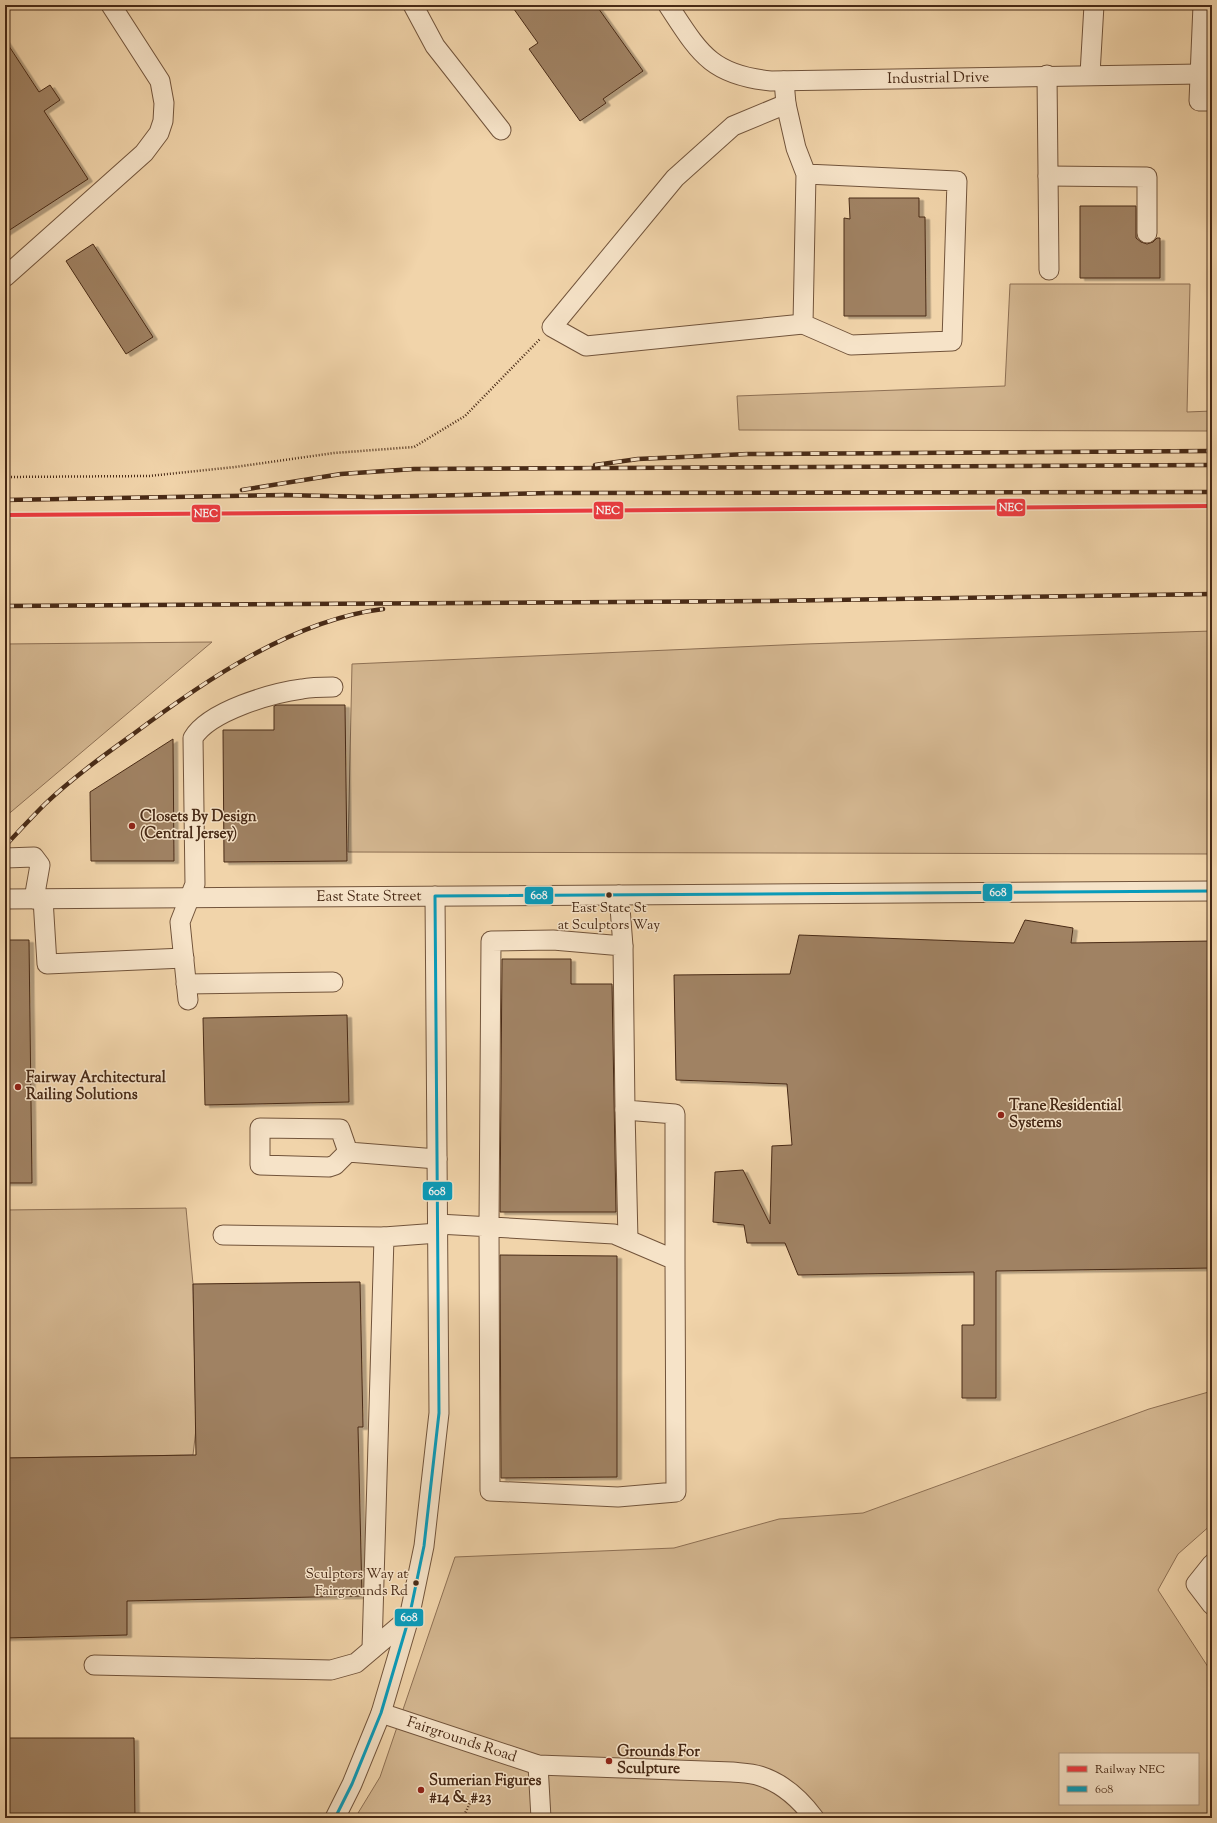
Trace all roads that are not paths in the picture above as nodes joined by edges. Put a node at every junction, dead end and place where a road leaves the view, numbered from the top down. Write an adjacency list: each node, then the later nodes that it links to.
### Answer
1 (111, 5): 17 (street)
2 (413, 5): 12 (street)
3 (668, 5): 9 (street, Industrial Drive)
4 (1094, 5): 6 (street)
5 (1203, 5): 7 (street)
6 (1090, 74): 7 (street, Industrial Drive); 8 (street, Industrial Drive)
7 (1200, 74): 10 (street)
8 (1048, 75): 9 (street, Industrial Drive); 14 (street)
9 (784, 81): 11 (street)
10 (1212, 101)
11 (786, 104): 13 (street); 18 (street)
12 (501, 130)
13 (806, 174): 18 (street); 18 (street)
14 (1048, 176): 15 (street); 16 (street)
15 (1147, 233)
16 (1049, 270)
17 (5, 277)
18 (803, 324)
19 (333, 687): 24 (street)
20 (5, 858): 26 (street)
21 (1212, 891): 22 (street, East State Street)
22 (619, 895): 23 (street, East State Street); 27 (street)
23 (435, 896): 24 (street, East State Street); 32 (street)
24 (190, 898): 26 (street, East State Street); 28 (street)
25 (5, 899): 26 (street, East State Street)
26 (38, 899): 28 (street)
27 (623, 946): 30 (street); 33 (street)
28 (184, 958): 29 (street)
29 (333, 982)
30 (625, 1110): 37 (street); 38 (street)
31 (348, 1152): 32 (street)
32 (437, 1159): 34 (street)
33 (489, 1227): 34 (street); 37 (street); 38 (street)
34 (438, 1228): 36 (street); 41 (street)
35 (223, 1236): 36 (street)
36 (384, 1237): 42 (street)
37 (628, 1240): 38 (street)
38 (675, 1260)
39 (1212, 1564): 40 (street)
40 (1212, 1605)
41 (409, 1618): 42 (street); 44 (street)
42 (372, 1649): 43 (street)
43 (94, 1665)
44 (381, 1713): 45 (street, Fairgrounds Road); 46 (street)
45 (538, 1765): 47 (street); 48 (street, Fairgrounds Road)
46 (335, 1818)
47 (541, 1818)
48 (814, 1818)

